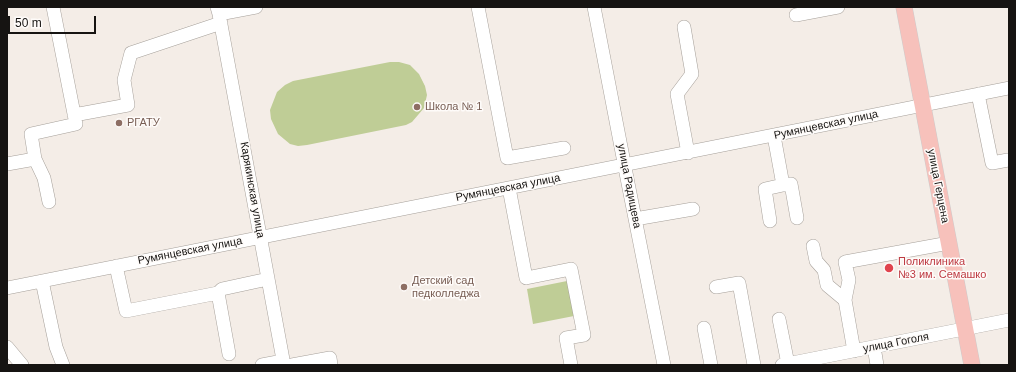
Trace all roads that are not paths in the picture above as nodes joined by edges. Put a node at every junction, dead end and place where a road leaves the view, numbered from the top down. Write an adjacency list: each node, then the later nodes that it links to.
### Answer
1 (53, 7): 13 (street)
2 (256, 7): 7 (street)
3 (478, 7): 15 (street)
4 (594, 7): 20 (street, улица Радищева)
5 (838, 7): 8 (street)
6 (904, 7): 12 (main road, улица Герцена)
7 (219, 15): 13 (street); 28 (street, Карякинская улица)
8 (796, 15)
9 (684, 27): 16 (street)
10 (1009, 88): 11 (street, Румянцевская улица)
11 (978, 94): 12 (street, Румянцевская улица); 18 (street)
12 (923, 105): 14 (street, Румянцевская улица); 29 (main road, улица Герцена)
13 (74, 116): 17 (street)
14 (774, 136): 16 (street, Румянцевская улица); 21 (street)
15 (564, 148)
16 (688, 153): 20 (street, Румянцевская улица)
17 (35, 159): 19 (street); 23 (street)
18 (1008, 160)
19 (7, 164)
20 (624, 165): 22 (street, Румянцевская улица); 26 (street, улица Радищева)
21 (783, 185): 25 (street); 27 (street)
22 (508, 188): 28 (street, Румянцевская улица); 52 (street)
23 (50, 202)
24 (693, 209): 26 (street)
25 (797, 218)
26 (635, 219): 53 (street, улица Радищева)
27 (770, 221)
28 (261, 238): 31 (street, Румянцевская улица); 32 (street, Карякинская улица)
29 (949, 244): 37 (street); 41 (main road, улица Герцена)
30 (813, 246): 37 (street)
31 (116, 266): 33 (street, Румянцевская улица); 36 (street)
32 (268, 279): 36 (street); 46 (street, Карякинская улица)
33 (42, 281): 35 (street, Румянцевская улица); 49 (street)
34 (716, 287): 55 (street)
35 (7, 288)
36 (218, 293): 45 (street)
37 (845, 300): 44 (street)
38 (778, 319): 47 (street)
39 (1009, 320): 41 (street, улица Гоголя)
40 (704, 328): 54 (street)
41 (965, 328): 43 (street, улица Гоголя); 57 (main road, улица Герцена)
42 (7, 347): 48 (street)
43 (874, 347): 44 (street, улица Гоголя); 56 (street)
44 (854, 351): 47 (street, улица Гоголя)
45 (229, 354)
46 (286, 364): 50 (street); 51 (street)
47 (785, 364)
48 (22, 365)
49 (63, 365)
50 (262, 365)
51 (331, 365)
52 (571, 365)
53 (664, 365)
54 (711, 365)
55 (754, 365)
56 (878, 365)
57 (972, 365)

